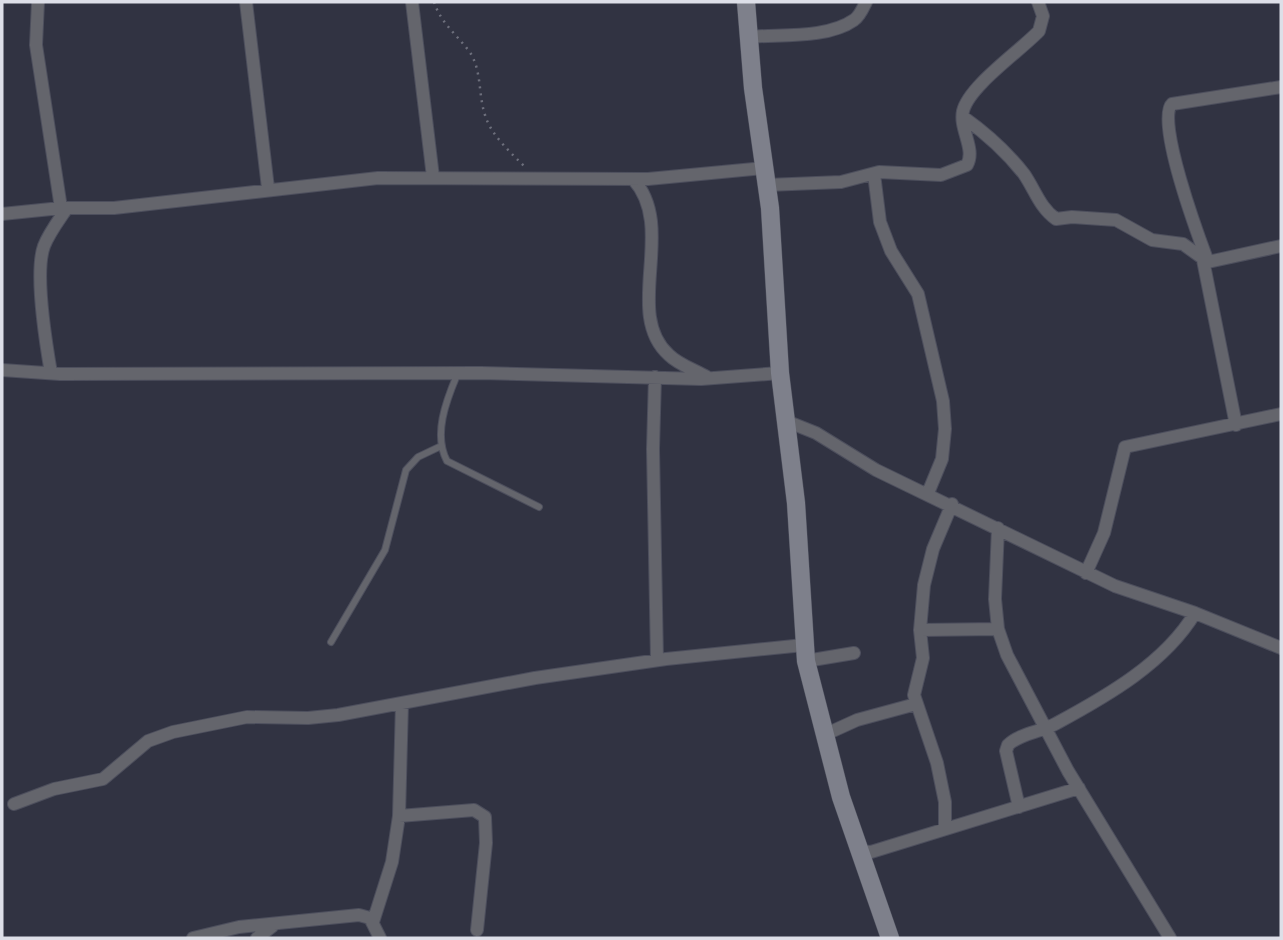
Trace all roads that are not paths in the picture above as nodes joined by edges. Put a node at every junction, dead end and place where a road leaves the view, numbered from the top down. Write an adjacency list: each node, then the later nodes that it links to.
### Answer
1 (38, 2): 15 (street)
2 (246, 2): 14 (street)
3 (412, 2): 12 (street)
4 (746, 2): 7 (street)
5 (866, 2): 7 (street)
6 (1038, 2): 9 (street)
7 (749, 37): 11 (street)
8 (1281, 87): 18 (street)
9 (963, 117): 10 (street); 18 (street)
10 (874, 174): 11 (street); 29 (street)
11 (766, 176): 13 (street); 21 (street)
12 (433, 177): 13 (street); 14 (street)
13 (633, 179): 24 (street)
14 (268, 188): 15 (street)
15 (64, 208): 16 (street); 20 (street)
16 (2, 214)
17 (1281, 246): 18 (street)
18 (1205, 261): 27 (street)
19 (2, 370): 20 (street)
20 (51, 373): 22 (street)
21 (780, 373): 24 (street); 26 (street)
22 (457, 375): 23 (street); 28 (lane)
23 (655, 377): 24 (street); 41 (street)
24 (709, 378)
25 (1281, 414): 27 (street)
26 (786, 421): 29 (street); 39 (street)
27 (1236, 425): 33 (street)
28 (439, 447): 31 (lane); 37 (lane)
29 (928, 493): 30 (street)
30 (952, 505): 32 (street); 36 (street)
31 (539, 507)
32 (998, 528): 33 (street); 35 (street)
33 (1086, 573): 34 (street)
34 (1195, 613): 38 (street); 44 (street)
35 (998, 629): 36 (street); 44 (street)
36 (920, 630): 43 (street)
37 (331, 642)
38 (1281, 649)
39 (805, 653): 40 (street); 41 (street); 45 (street)
40 (854, 653)
41 (657, 660): 42 (street)
42 (402, 704): 47 (street); 49 (street)
43 (916, 704): 45 (street); 50 (street)
44 (1046, 729): 46 (street); 48 (street)
45 (824, 735): 51 (street)
46 (1079, 788): 48 (street); 59 (street)
47 (14, 804)
48 (1018, 807): 50 (street)
49 (399, 816): 52 (street); 54 (street)
50 (945, 827): 51 (street)
51 (858, 851): 58 (street)
52 (373, 922): 53 (street); 57 (street)
53 (274, 925): 55 (street); 56 (street)
54 (477, 930)
55 (193, 938)
56 (257, 938)
57 (380, 938)
58 (890, 938)
59 (1170, 938)

